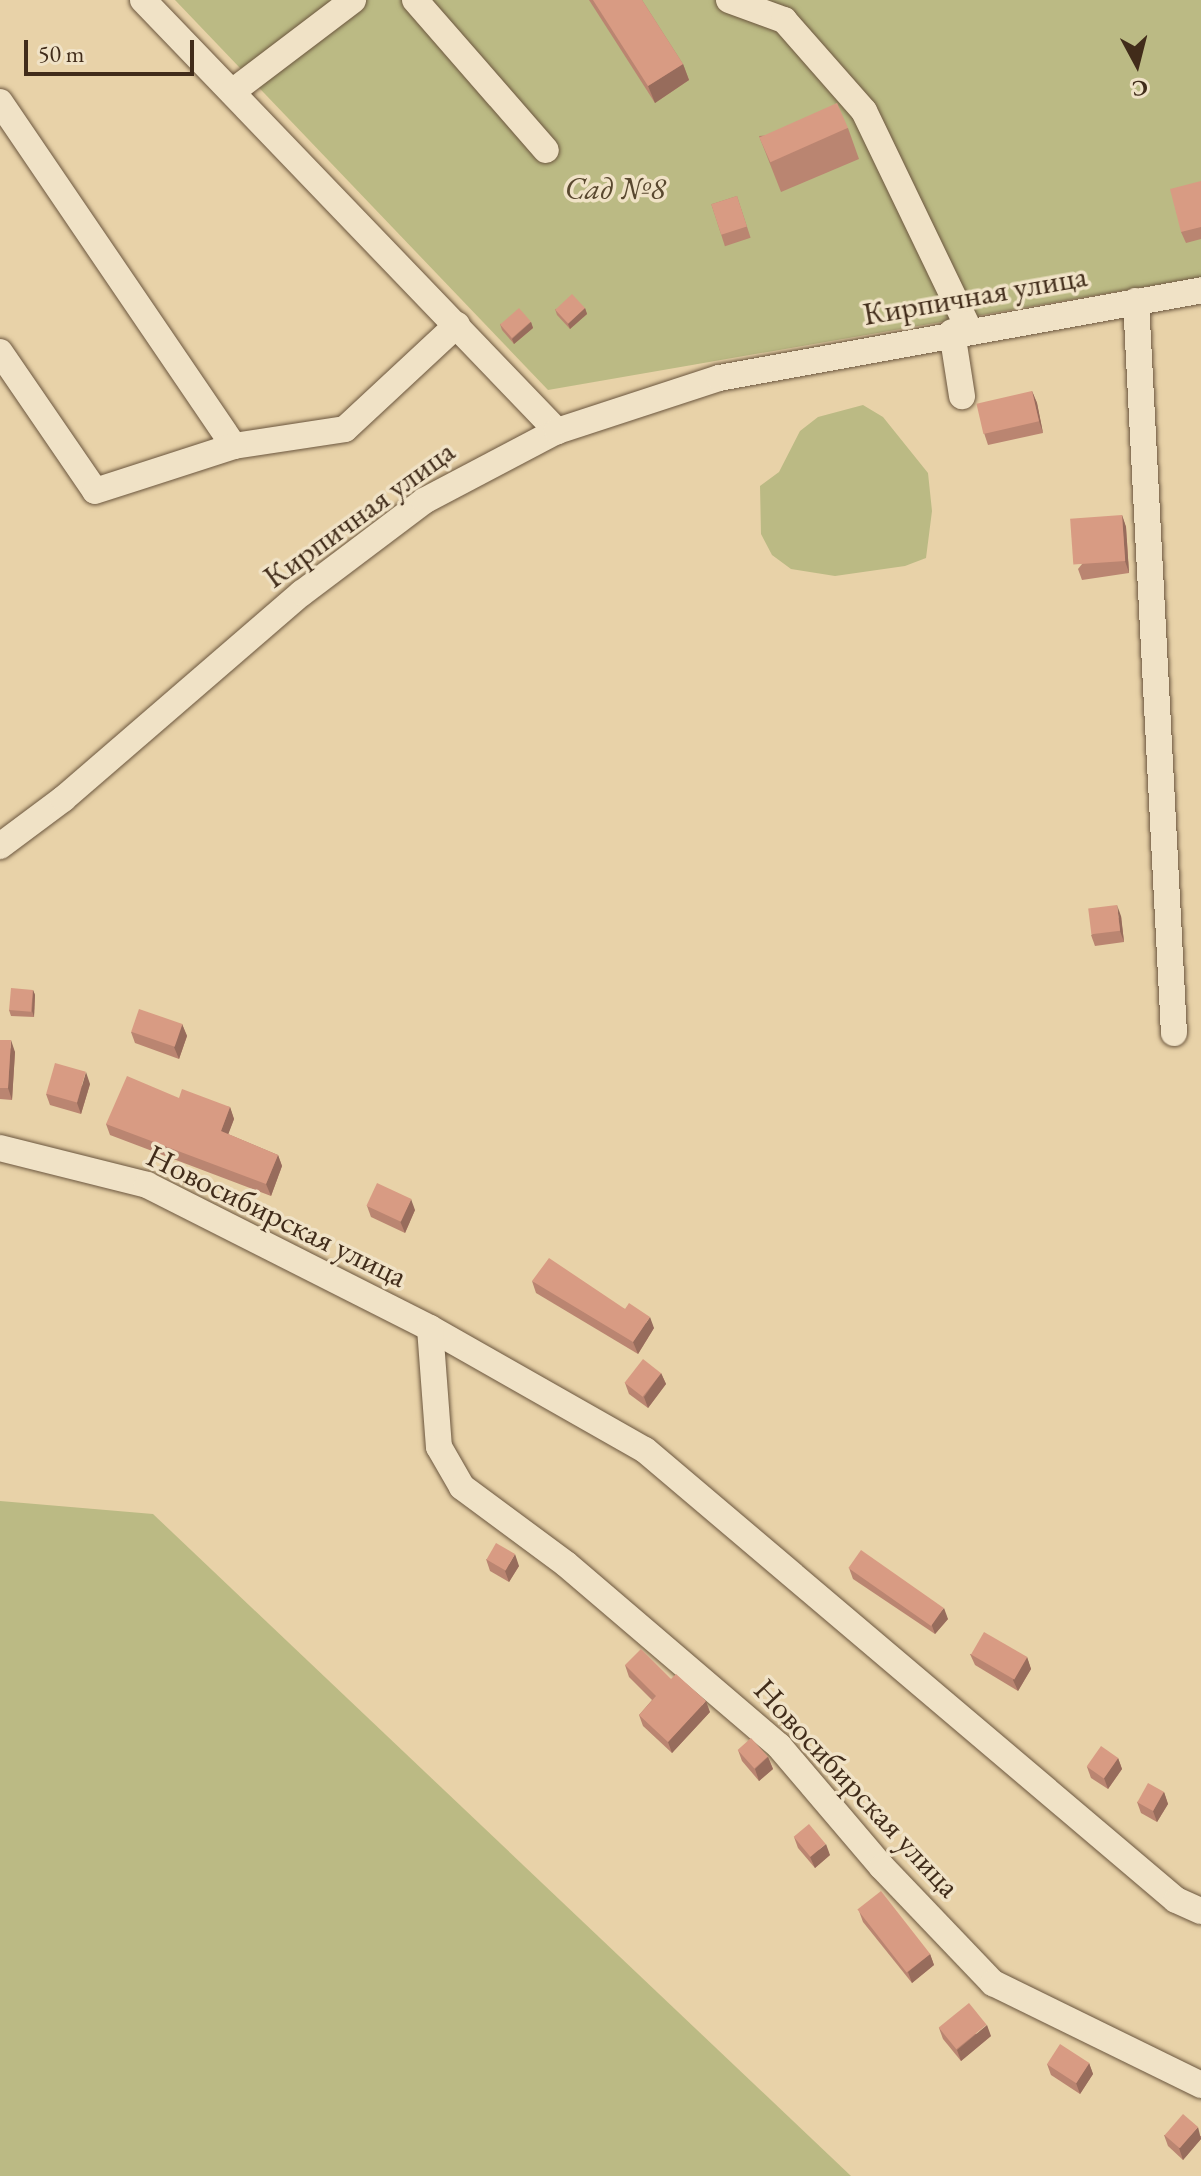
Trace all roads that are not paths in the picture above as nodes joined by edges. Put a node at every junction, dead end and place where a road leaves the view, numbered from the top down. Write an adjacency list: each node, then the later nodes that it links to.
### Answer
1 (143, 0): 5 (street)
2 (353, 0): 5 (street)
3 (415, 0): 7 (street)
4 (729, 0): 11 (street)
5 (232, 92): 10 (street)
6 (0, 102): 15 (street)
7 (546, 150)
8 (1201, 290): 9 (street, Кирпичная улица)
9 (1136, 301): 11 (street, Кирпичная улица); 17 (street)
10 (457, 325): 14 (street); 15 (street)
11 (960, 330): 13 (street); 14 (street, Кирпичная улица)
12 (0, 352): 15 (street)
13 (962, 396)
14 (557, 431): 16 (street, Кирпичная улица)
15 (234, 446)
16 (0, 846)
17 (1174, 1033)
18 (0, 1148): 19 (street, Новосибирская улица)
19 (430, 1328): 20 (street, Новосибирская улица); 21 (street, Новосибирская улица)
20 (1201, 1911)
21 (1201, 2085)

